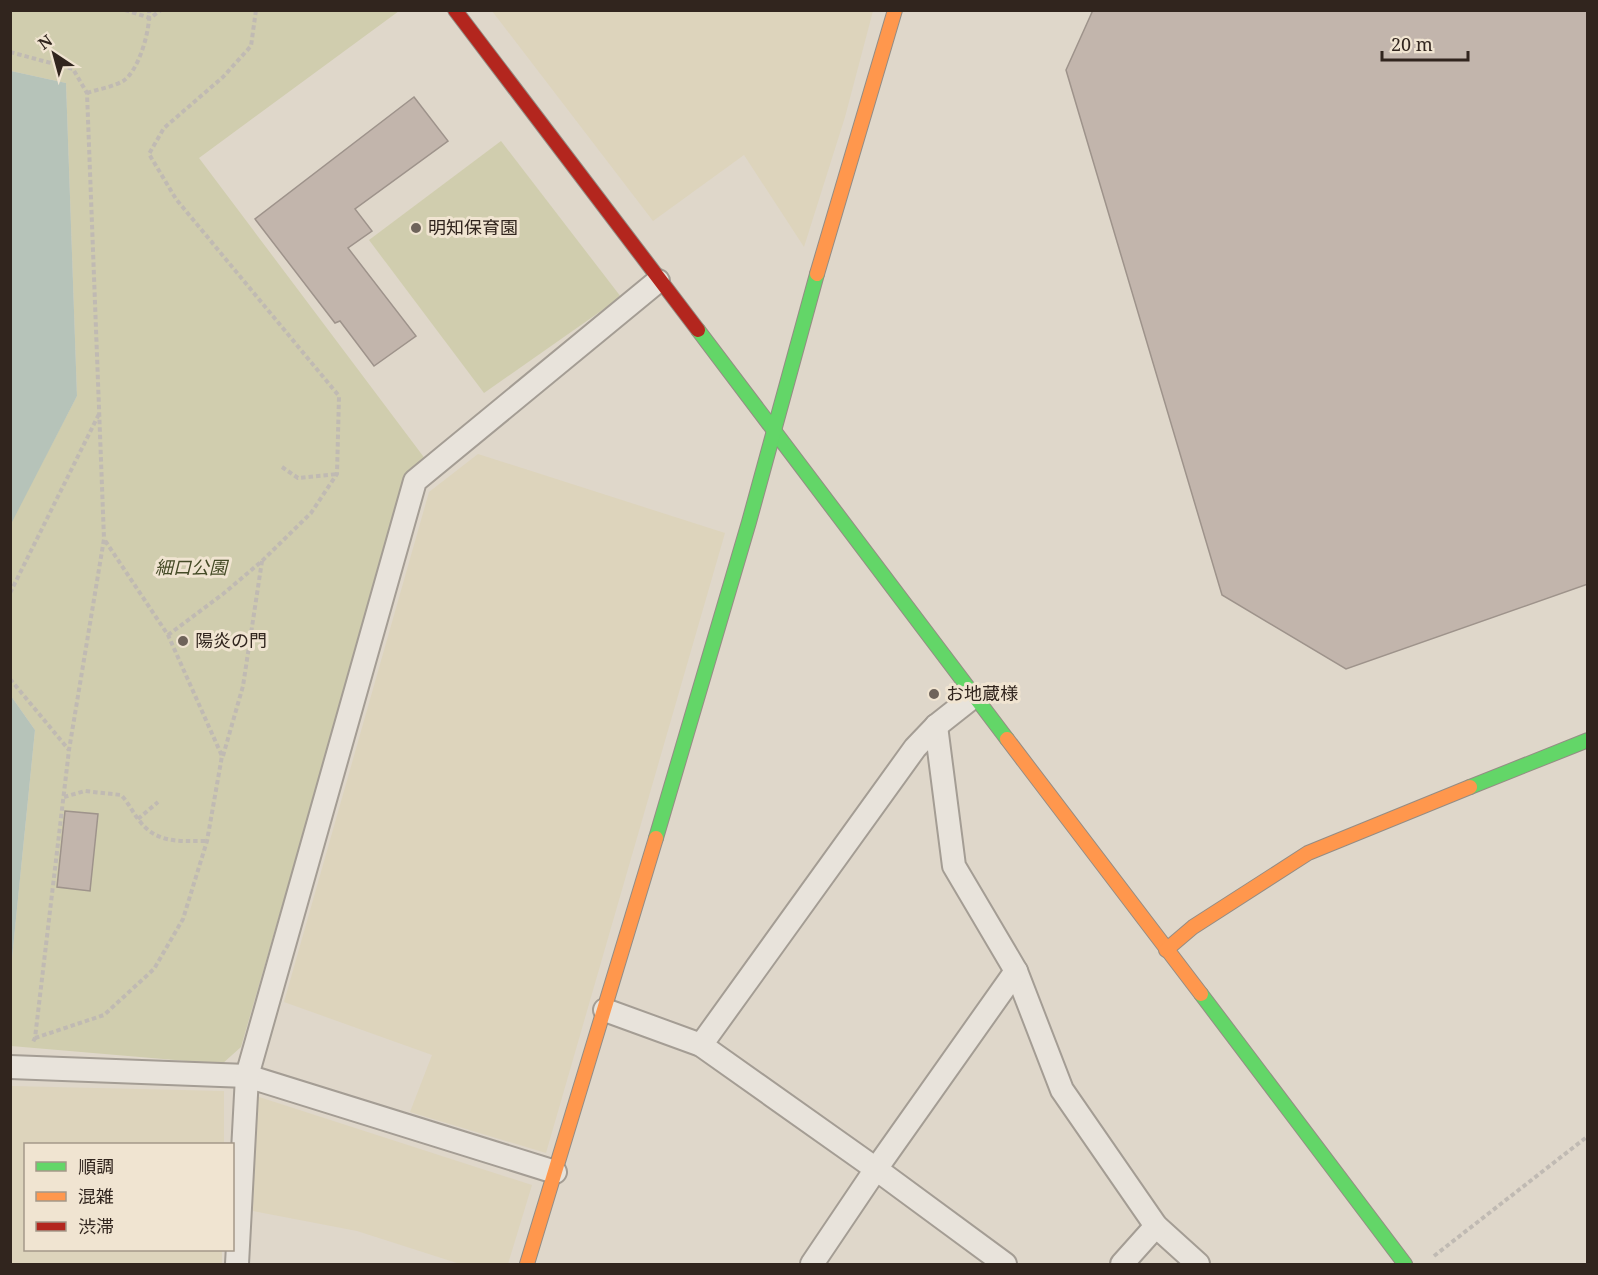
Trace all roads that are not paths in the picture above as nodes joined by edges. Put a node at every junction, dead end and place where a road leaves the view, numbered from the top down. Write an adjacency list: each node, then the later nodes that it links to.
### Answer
1 (455, 10): 3 (street)
2 (895, 10): 4 (street)
3 (658, 281): 4 (street); 13 (street)
4 (773, 431): 5 (street); 10 (street)
5 (974, 696): 6 (street); 8 (street)
6 (936, 726): 9 (street); 11 (street)
7 (1587, 740): 8 (street)
8 (1166, 950): 23 (street)
9 (1016, 971): 14 (street); 16 (street)
10 (605, 1010): 11 (street); 15 (street)
11 (701, 1045): 14 (street)
12 (13, 1067): 13 (street)
13 (248, 1077): 15 (street); 17 (street)
14 (876, 1169): 19 (street); 20 (street)
15 (555, 1172): 18 (street)
16 (1156, 1226): 21 (street); 22 (street)
17 (237, 1264)
18 (527, 1264)
19 (812, 1264)
20 (1005, 1264)
21 (1122, 1264)
22 (1198, 1264)
23 (1406, 1264)

